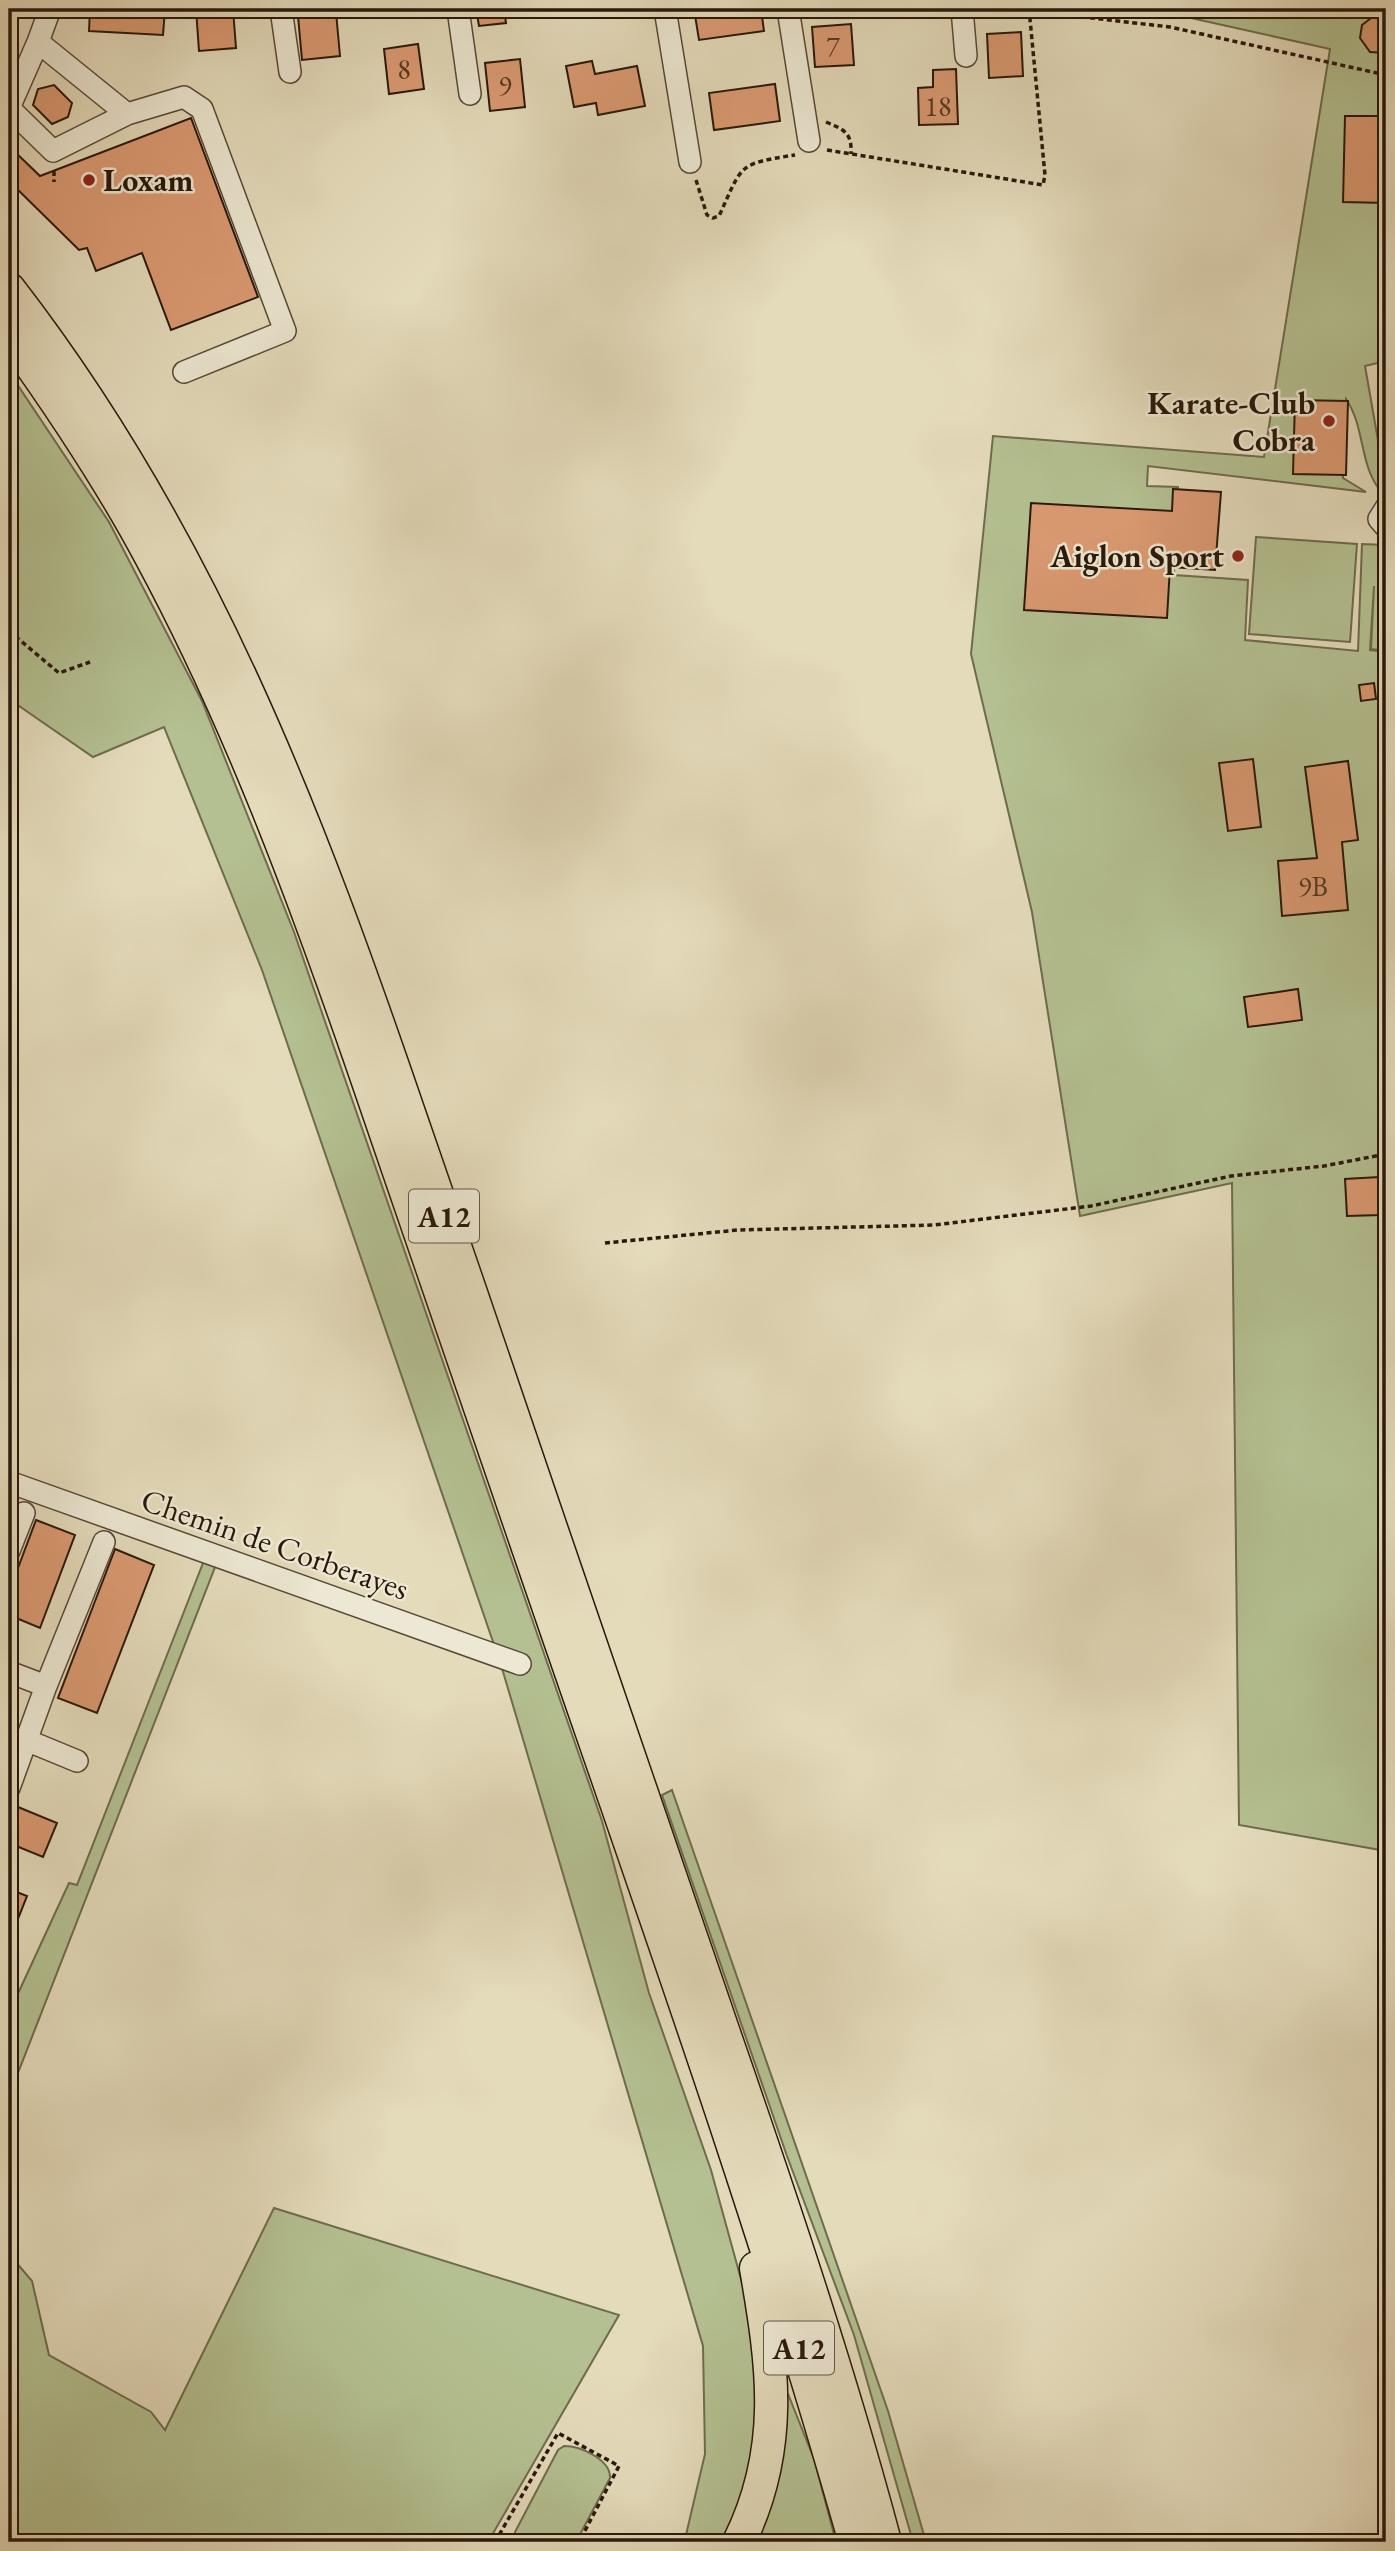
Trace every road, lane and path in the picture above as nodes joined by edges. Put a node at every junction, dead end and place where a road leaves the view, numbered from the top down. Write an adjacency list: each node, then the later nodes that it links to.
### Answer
1 (50, 9): 12 (street)
2 (281, 9): 14 (street)
3 (458, 9): 16 (street)
4 (665, 9): 20 (street)
5 (788, 9): 18 (street)
6 (1020, 9): 10 (path)
7 (1029, 9): 19 (path)
8 (1038, 9): 11 (path)
9 (1077, 9): 11 (path)
10 (962, 11): 13 (street)
11 (1083, 17): 15 (path)
12 (38, 42): 17 (street); 17 (street)
13 (966, 56)
14 (290, 72)
15 (1386, 75)
16 (470, 94)
17 (127, 114): 23 (street)
18 (808, 142): 19 (path); 19 (path); 20 (path)
19 (851, 154)
20 (690, 162)
21 (9, 289): 45 (highway, A12)
22 (9, 334): 40 (highway, A12)
23 (184, 372)
24 (1386, 508): 25 (street)
25 (1386, 527)
26 (9, 631): 27 (path)
27 (90, 662)
28 (1386, 1154): 29 (path)
29 (606, 1243)
30 (9, 1482): 34 (street, Chemin de Corberayes)
31 (24, 1513): 33 (street)
32 (104, 1542): 36 (street)
33 (9, 1551)
34 (520, 1664)
35 (9, 1672): 36 (street)
36 (46, 1686): 37 (street)
37 (26, 1740): 38 (street); 39 (street)
38 (77, 1761)
39 (9, 1788)
40 (736, 2156): 43 (highway); 44 (highway, A12)
41 (496, 2542): 42 (path)
42 (579, 2542)
43 (739, 2542)
44 (855, 2542)
45 (885, 2542)

